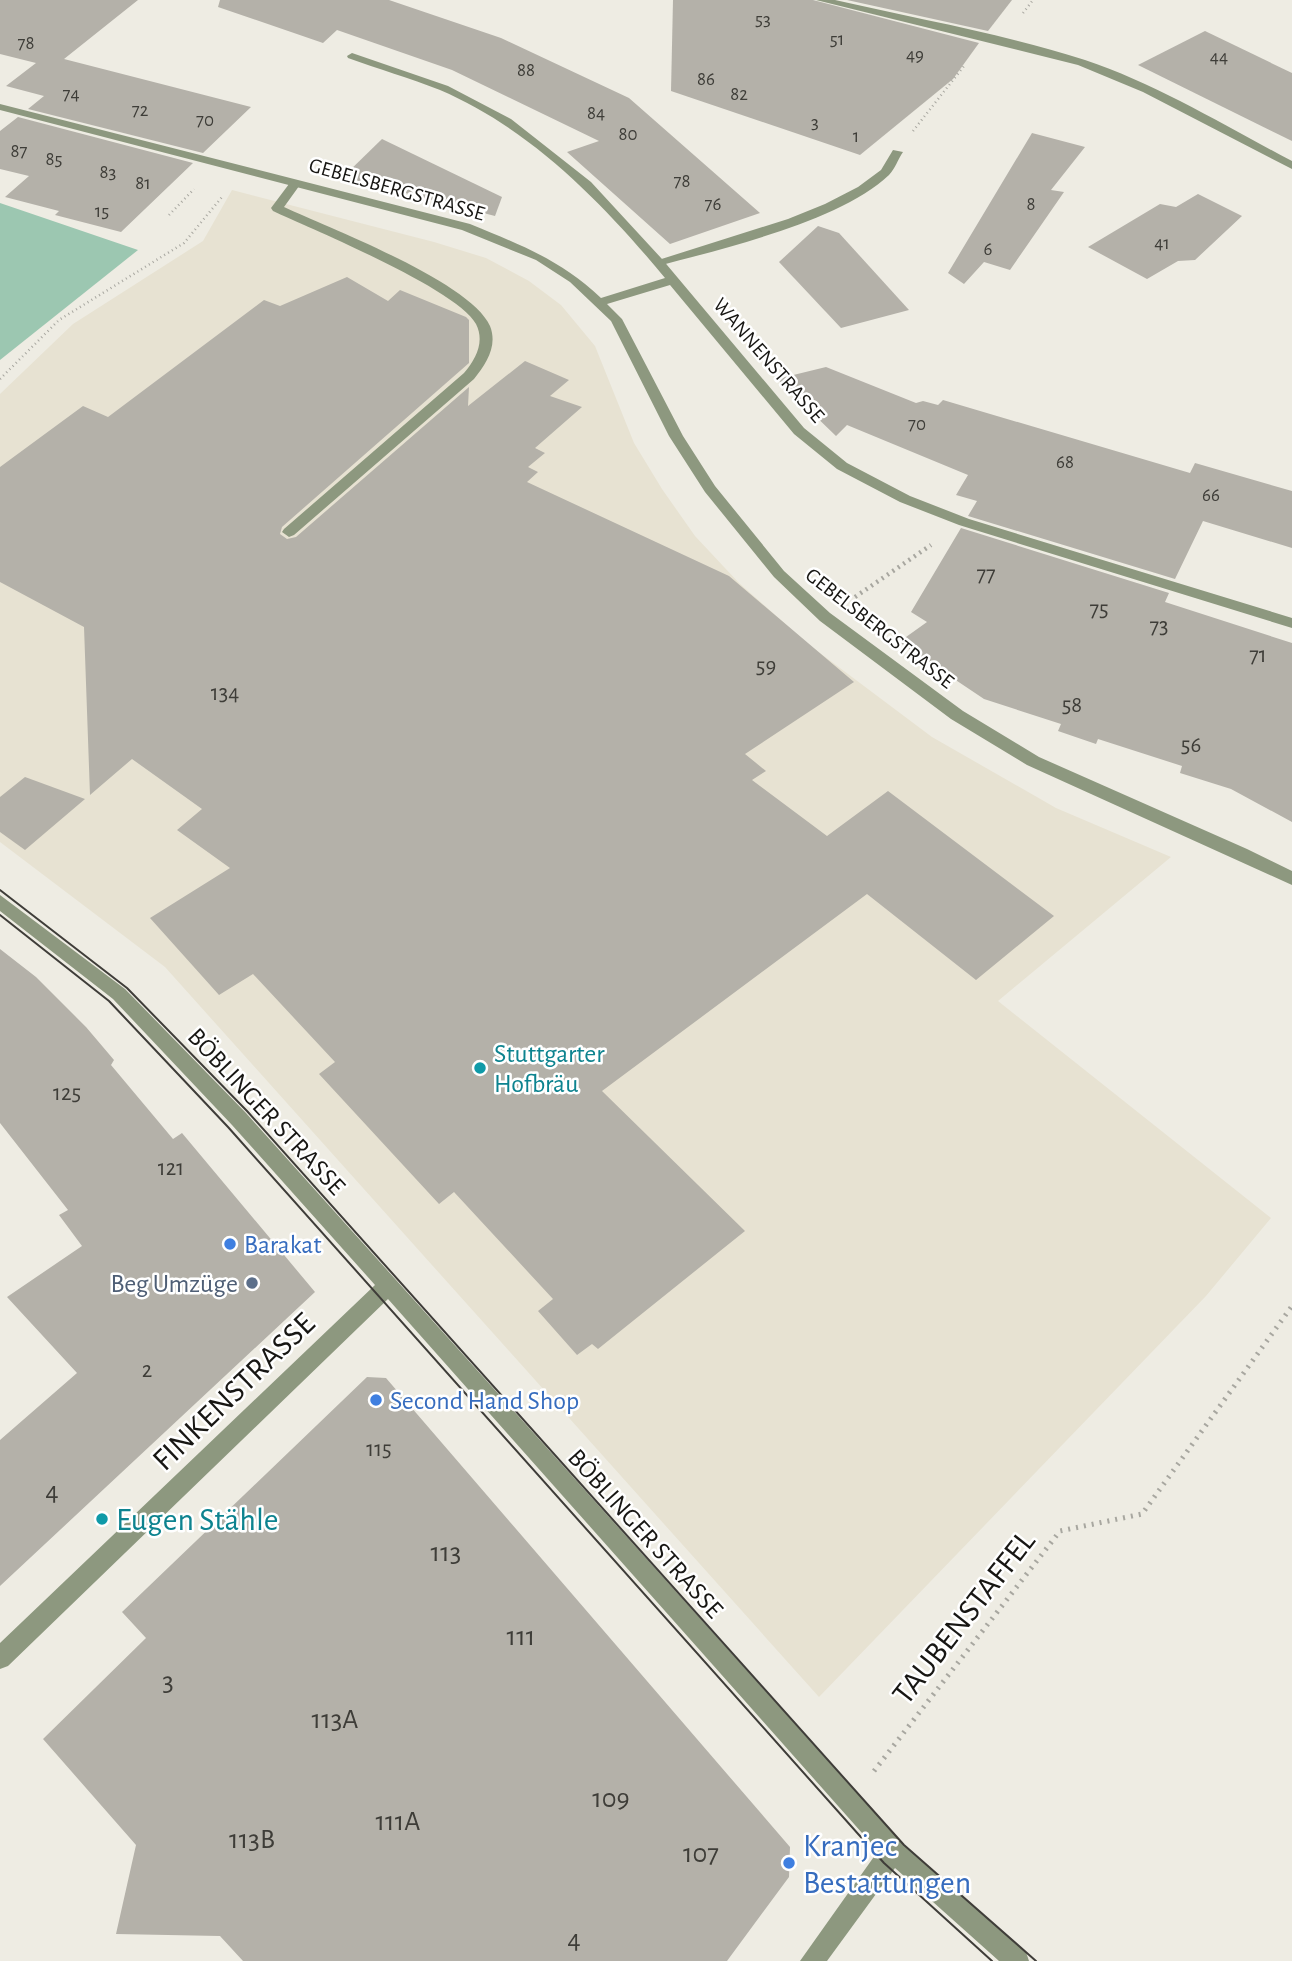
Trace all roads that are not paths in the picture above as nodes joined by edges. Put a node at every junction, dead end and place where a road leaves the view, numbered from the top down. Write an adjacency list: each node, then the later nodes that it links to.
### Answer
1 (821, 0): 5 (street)
2 (352, 57): 7 (street, WANNENSTRASSE)
3 (0, 107): 6 (street, GEBELSBERGSTRASSE)
4 (897, 152): 7 (street)
5 (1292, 166)
6 (296, 182): 9 (street, GEBELSBERGSTRASSE); 10 (street)
7 (658, 262): 8 (street, WANNENSTRASSE)
8 (673, 280): 9 (street); 11 (street, WANNENSTRASSE)
9 (600, 302): 12 (street, GEBELSBERGSTRASSE)
10 (289, 532)
11 (1292, 623)
12 (1292, 879)
13 (0, 902): 14 (street, BÖBLINGER STRASSE)
14 (388, 1286): 15 (street, FINKENSTRASSE); 16 (street, BÖBLINGER STRASSE)
15 (0, 1658)
16 (892, 1850): 17 (street); 18 (street, BÖBLINGER STRASSE)
17 (812, 1961)
18 (1017, 1961)

